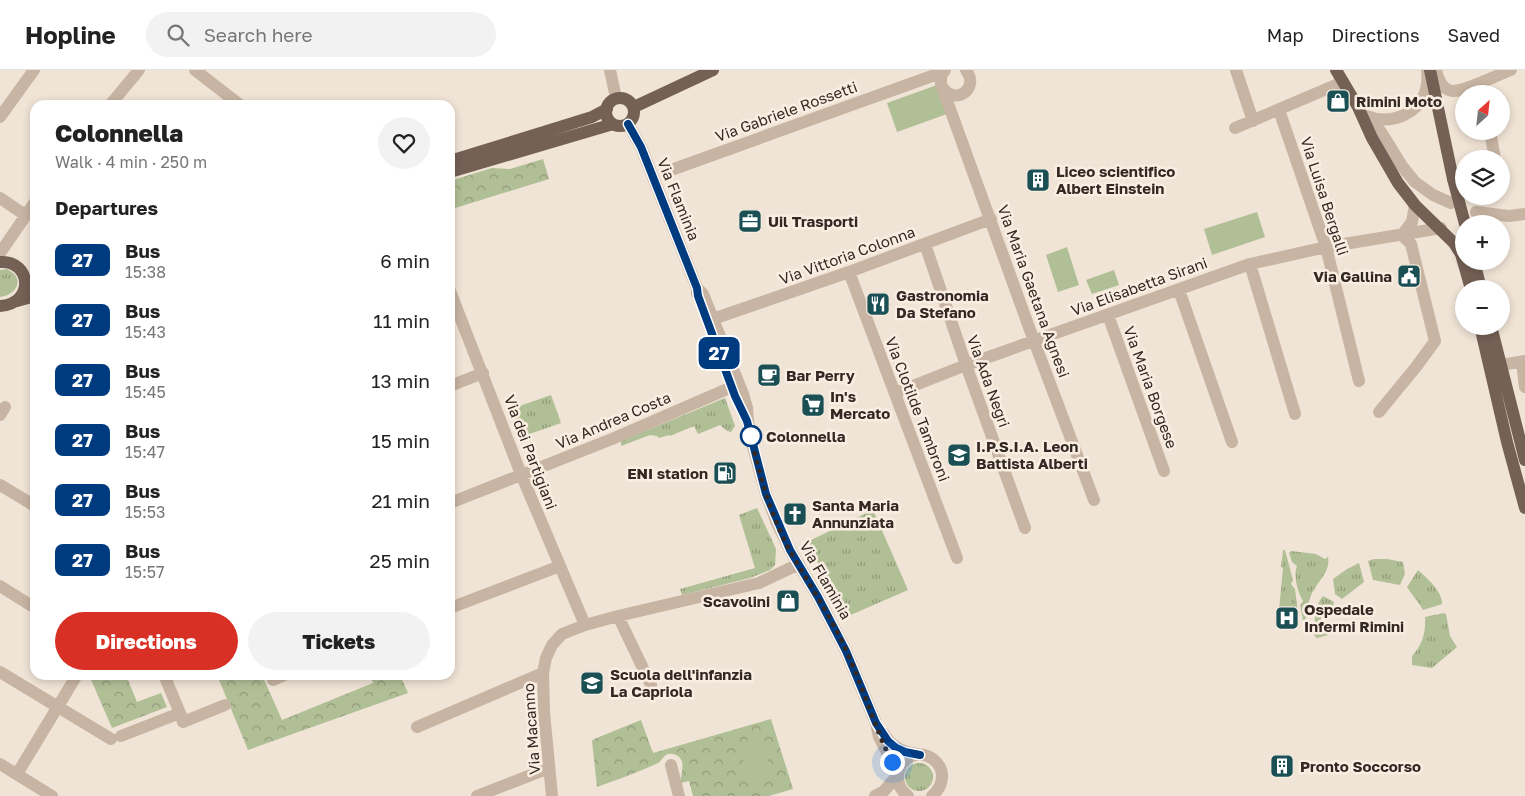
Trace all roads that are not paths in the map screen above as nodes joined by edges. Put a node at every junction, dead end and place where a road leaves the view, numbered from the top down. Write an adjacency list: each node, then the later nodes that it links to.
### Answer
1 (34, 70): 23 (street)
2 (139, 70): 17 (street)
3 (195, 70): 18 (street)
4 (713, 70): 19 (main road)
5 (966, 70): 16 (street)
6 (1236, 70): 24 (street)
7 (1336, 70): 13 (main road)
8 (1428, 70): 22 (street); 39 (main road, bridge)
9 (1436, 70): 15 (street)
10 (1511, 70): 14 (street)
11 (611, 72): 19 (street)
12 (943, 78): 16 (street); 25 (street, Via Maria Gaetana Agnesi); 30 (street, Via Gabriele Rossetti)
13 (1343, 82): 21 (street); 22 (main road)
14 (1487, 85)
15 (1455, 91)
16 (963, 94): 25 (street)
17 (114, 100)
18 (234, 100)
19 (625, 101): 20 (main road); 27 (main road)
20 (607, 108): 26 (main road); 29 (main road)
21 (1279, 110): 24 (street); 45 (street, Via Luisa Bergalli)
22 (1361, 111): 33 (street); 34 (main road)
23 (0, 117)
24 (1253, 121): 28 (street)
25 (955, 122): 40 (street, Via Maria Gaetana Agnesi)
26 (613, 124): 27 (main road); 31 (main road)
27 (628, 124): 52 (street, Via Flaminia)
28 (1235, 128)
29 (455, 159)
30 (671, 170)
31 (455, 171)
32 (0, 198): 38 (street)
33 (1451, 203)
34 (1415, 205): 41 (main road); 43 (street)
35 (30, 208): 38 (street)
36 (1476, 212): 37 (street)
37 (1525, 214)
38 (25, 215): 42 (street)
39 (1463, 215)
40 (991, 219): 44 (street, Via Vittoria Colonna); 62 (street, Via Maria Gaetana Agnesi)
41 (1440, 228): 43 (street, Via Elisabetta Sirani); 51 (main road)
42 (12, 234): 46 (street); 47 (street)
43 (1402, 235): 45 (street, Via Elisabetta Sirani); 72 (street)
44 (925, 244): 49 (street, Via Vittoria Colonna); 64 (street, Via Ada Negri)
45 (1326, 246): 48 (street, Via Elisabetta Sirani); 67 (street, Via Luisa Bergalli)
46 (0, 253)
47 (6, 263): 50 (main road)
48 (1250, 264): 53 (street, Via Elisabetta Sirani); 73 (street)
49 (850, 272): 59 (street, Via Vittoria Colonna); 71 (street, Via Clotilde Tambroni)
50 (30, 280): 55 (main road)
51 (1468, 280)
52 (697, 288): 59 (street, Via Flaminia); 69 (street, Via Flaminia)
53 (1179, 290): 58 (street, Via Elisabetta Sirani); 75 (street)
54 (30, 297): 55 (main road)
55 (17, 301): 57 (main road)
56 (455, 303): 66 (street, Via dei Partigiani)
57 (0, 306)
58 (1108, 315): 62 (street, Via Elisabetta Sirani); 77 (street, Via Maria Borgese)
59 (713, 319): 74 (street, Via Flaminia)
60 (1482, 335): 83 (main road)
61 (1493, 335): 65 (main road)
62 (1034, 341): 64 (street, Via Elisabetta Sirani); 80 (street, Via Maria Gaetana Agnesi)
63 (1524, 361): 65 (street); 70 (street)
64 (966, 365): 71 (street, Via Elisabetta Sirani); 84 (street, Via Ada Negri)
65 (1501, 365): 76 (main road)
66 (483, 373): 68 (street); 78 (street, Via dei Partigiani)
67 (1359, 381)
68 (455, 384)
69 (732, 387): 74 (street, Via Flaminia); 78 (street, Via Andrea Costa)
70 (1525, 387)
71 (895, 393): 85 (street, Via Clotilde Tambroni)
72 (1379, 412)
73 (1295, 414)
74 (747, 421): 86 (street, Via Flaminia)
75 (1232, 442)
76 (1525, 460)
77 (1164, 471)
78 (521, 474): 81 (street, Via Andrea Costa); 87 (street, Via dei Partigiani)
79 (0, 485): 82 (street)
80 (1094, 500)
81 (455, 501)
82 (30, 503)
83 (1525, 508)
84 (1025, 528)
85 (957, 558)
86 (799, 564): 91 (street, Via Macanno); 101 (street, Via Flaminia)
87 (560, 566): 90 (street); 92 (street, Via dei Partigiani)
88 (0, 586): 89 (street)
89 (30, 605)
90 (455, 606)
91 (618, 616): 92 (street, Via Macanno); 97 (street)
92 (586, 625): 94 (street, Via Macanno)
93 (0, 672): 99 (street)
94 (543, 674): 102 (street); 106 (street, Via Macanno)
95 (74, 680): 99 (street)
96 (166, 680): 100 (street)
97 (651, 684)
98 (225, 705): 100 (street)
99 (57, 706): 100 (street); 107 (street)
100 (180, 713)
101 (876, 723): 103 (street, Via Flaminia); 108 (street, Via Flaminia)
102 (417, 727)
103 (920, 755): 108 (street); 110 (street, Via Flaminia)
104 (0, 764): 107 (street)
105 (671, 765): 114 (street)
106 (549, 768): 112 (street); 113 (street, Via Macanno)
107 (16, 774): 111 (street)
108 (898, 774): 109 (street, Via Flaminia); 115 (street)
109 (906, 795): 116 (street)
110 (933, 795)
111 (52, 796)
112 (477, 796)
113 (552, 796)
114 (679, 796)
115 (875, 796)
116 (886, 796)

